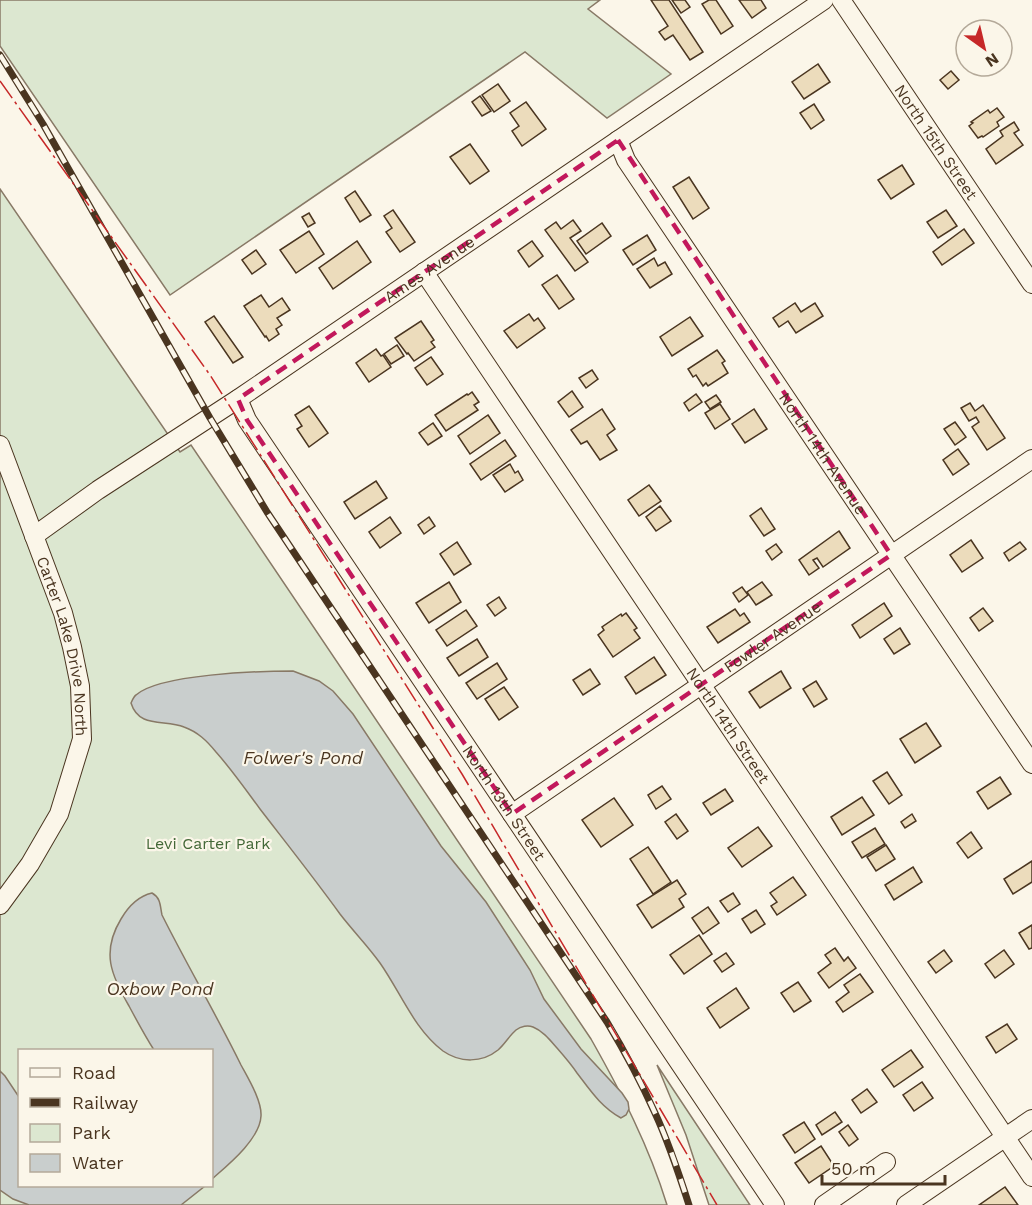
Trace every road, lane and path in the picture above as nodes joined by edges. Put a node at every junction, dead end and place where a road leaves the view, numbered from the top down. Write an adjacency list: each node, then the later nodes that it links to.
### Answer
1 (824, 0): 3 (street, Ames Avenue)
2 (841, 0): 5 (street, North 15th Street)
3 (618, 140): 4 (street, Ames Avenue); 10 (street, North 14th Avenue)
4 (424, 272): 6 (street, Ames Avenue); 11 (street, North 14th Street)
5 (1032, 284)
6 (238, 399): 9 (street, Ames Avenue); 13 (street, North 13th Street)
7 (0, 445): 9 (street, Carter Lake Drive North)
8 (1032, 459): 10 (street, Fowler Avenue)
9 (34, 536): 14 (street, Carter Lake Drive North)
10 (891, 555): 11 (street, Fowler Avenue); 12 (street, North 14th Avenue)
11 (701, 684): 13 (street, Fowler Avenue); 16 (street, North 14th Street)
12 (1032, 764)
13 (512, 814): 19 (street, North 13th Street)
14 (0, 905)
15 (1032, 1119): 16 (street)
16 (1005, 1137): 18 (street, North 14th Street); 21 (street)
17 (886, 1162): 20 (street)
18 (1032, 1177)
19 (775, 1205)
20 (824, 1205)
21 (906, 1205)

